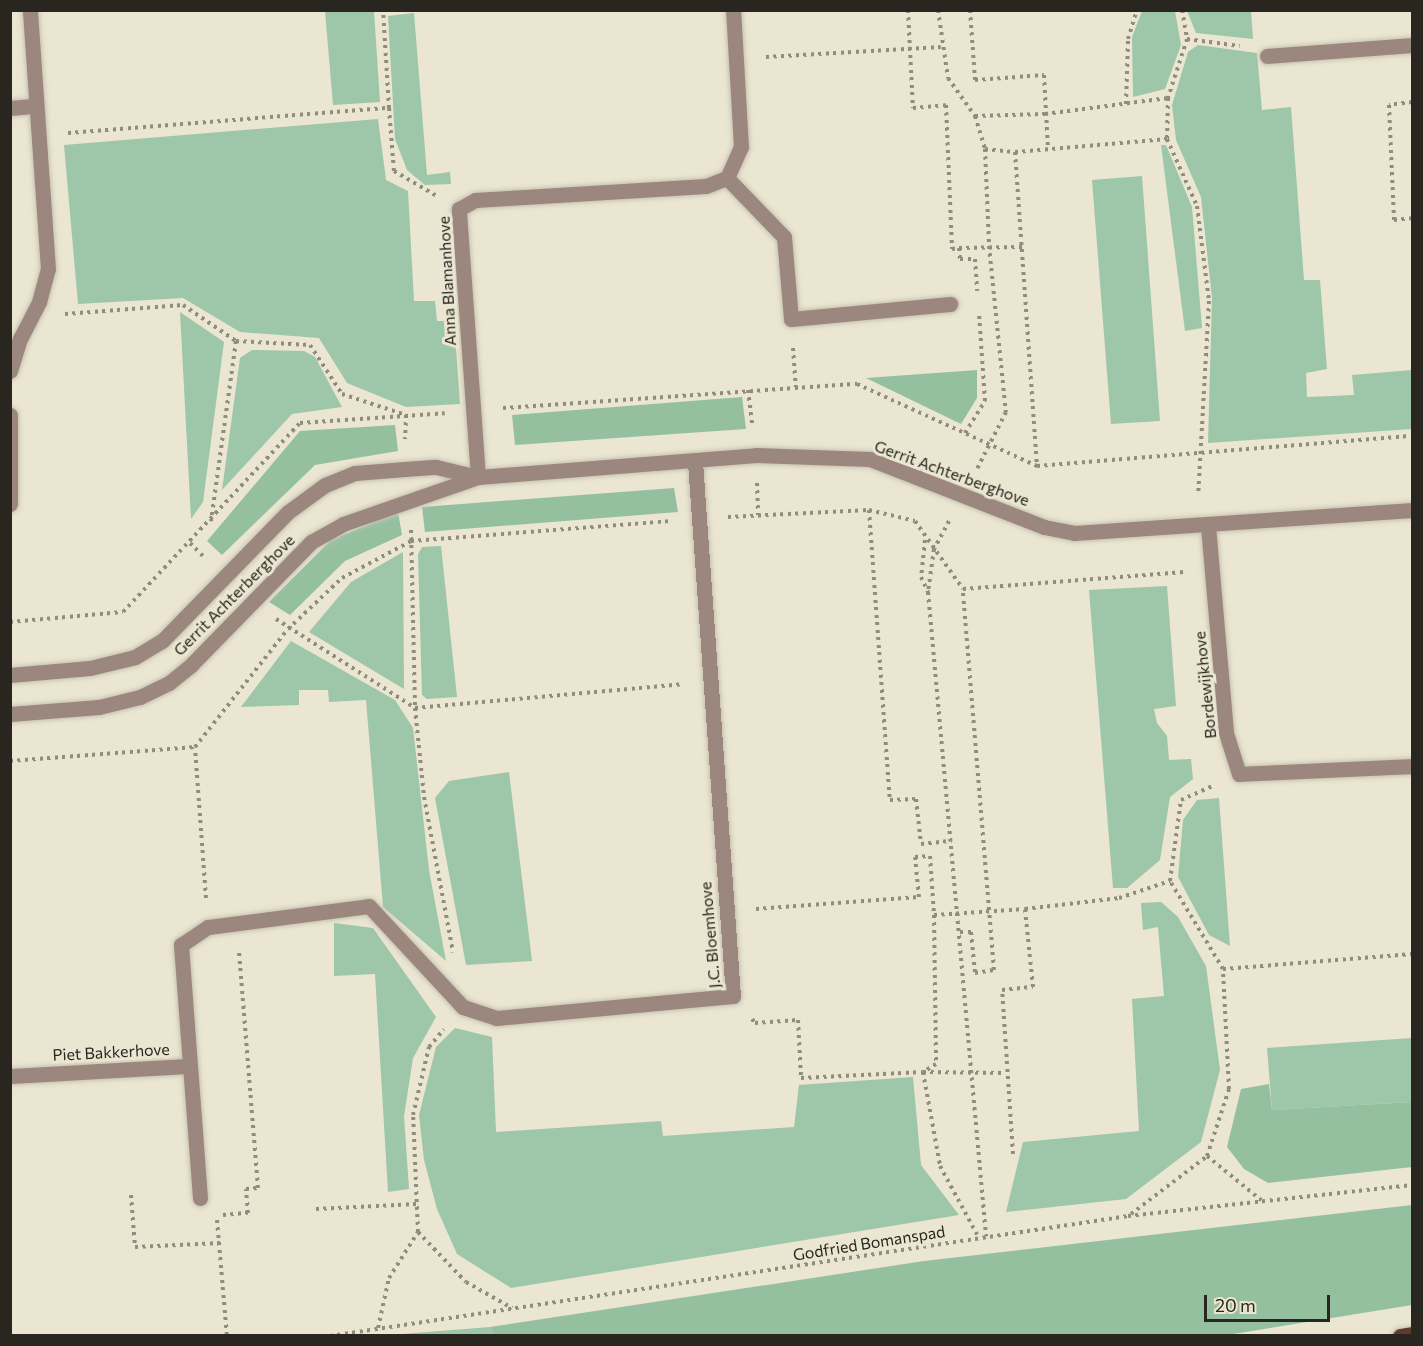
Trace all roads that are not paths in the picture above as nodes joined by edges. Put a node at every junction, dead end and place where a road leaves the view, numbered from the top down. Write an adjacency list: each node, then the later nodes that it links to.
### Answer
1 (30, 10): 5 (street)
2 (733, 10): 7 (street)
3 (1413, 45): 4 (street)
4 (1267, 56)
5 (35, 106): 6 (street); 9 (street)
6 (10, 108)
7 (727, 178): 8 (street); 12 (street, Anna Blamanhove)
8 (950, 304)
9 (10, 370)
10 (10, 416): 13 (street)
11 (695, 462): 12 (street, Gerrit Achterberghove); 15 (street, Gerrit Achterberghove); 19 (street, J.C. Bloemhove)
12 (478, 477): 16 (street, Gerrit Achterberghove); 17 (street, Gerrit Achterberghove)
13 (10, 504)
14 (1413, 510): 15 (street, Gerrit Achterberghove)
15 (1203, 526): 18 (street, Bordewijkhove)
16 (10, 675)
17 (10, 714)
18 (1413, 766)
19 (189, 1066): 20 (street, Piet Bakkerhove); 21 (street, Piet Bakkerhove)
20 (10, 1076)
21 (200, 1198)
22 (1413, 1334): 23 (main road)
23 (1400, 1335)

